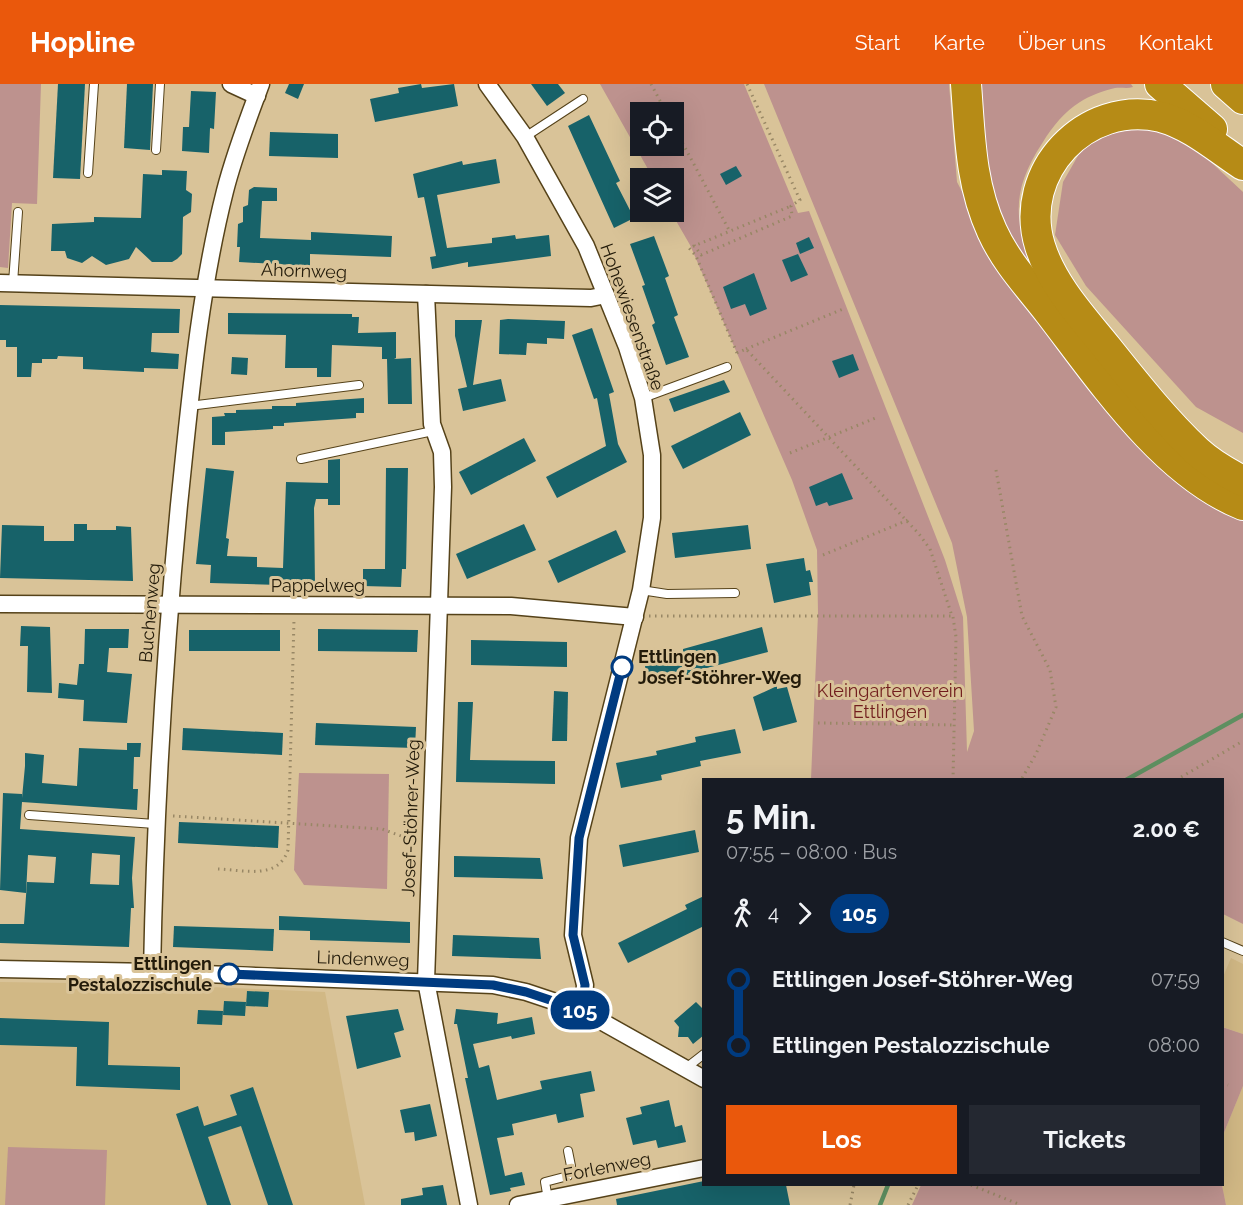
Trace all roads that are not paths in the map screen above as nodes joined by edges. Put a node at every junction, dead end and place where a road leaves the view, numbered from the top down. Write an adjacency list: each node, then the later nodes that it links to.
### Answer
1 (94, 84): 15 (lane)
2 (160, 84): 12 (lane)
3 (231, 84): 8 (street)
4 (487, 84): 11 (street, Hohewiesenstraße)
5 (966, 84): 30 (highway)
6 (1160, 84): 13 (highway)
7 (1226, 84): 10 (highway)
8 (259, 90): 18 (street, Buchenweg)
9 (583, 99): 11 (lane)
10 (1243, 99)
11 (525, 137): 20 (street, Hohewiesenstraße)
12 (156, 150)
13 (1243, 156)
14 (1243, 165): 25 (highway)
15 (88, 173)
16 (18, 212): 17 (lane)
17 (6, 283): 18 (street, Ahornweg)
18 (205, 288): 19 (street, Ahornweg); 24 (street, Buchenweg)
19 (426, 294): 20 (street, Ahornweg); 26 (street, Josef-Stöhrer-Weg)
20 (606, 295): 23 (street, Hohewiesenstraße)
21 (727, 367): 23 (lane)
22 (359, 385): 24 (lane)
23 (643, 398): 31 (street, Hohewiesenstraße)
24 (189, 406): 35 (street, Buchenweg)
25 (1174, 426): 28 (highway); 29 (highway)
26 (434, 431): 27 (lane); 34 (street, Josef-Stöhrer-Weg)
27 (301, 459)
28 (1243, 460)
29 (1243, 481)
30 (1243, 506)
31 (641, 590): 32 (lane); 36 (street, Hohewiesenstraße)
32 (735, 593)
33 (0, 604): 35 (street, Pappelweg)
34 (439, 605): 35 (street, Pappelweg); 36 (street, Pappelweg); 43 (street, Josef-Stöhrer-Weg)
35 (169, 606): 38 (street, Buchenweg)
36 (635, 616): 44 (street, Hohewiesenstraße)
37 (29, 815): 38 (lane)
38 (155, 820): 42 (street, Buchenweg)
39 (1224, 943): 40 (lane)
40 (1243, 951)
41 (0, 969): 42 (street, Lindenweg)
42 (152, 972): 43 (street, Lindenweg)
43 (426, 981): 44 (street, Lindenweg); 51 (street, Josef-Stöhrer-Weg)
44 (583, 1011): 46 (street, Lindenweg)
45 (702, 1056): 46 (lane)
46 (686, 1068): 47 (street, Lindenweg)
47 (702, 1078)
48 (568, 1151): 50 (lane)
49 (702, 1168): 50 (street, Forlenweg)
50 (548, 1199): 52 (street, Forlenweg)
51 (469, 1205)
52 (518, 1205)

